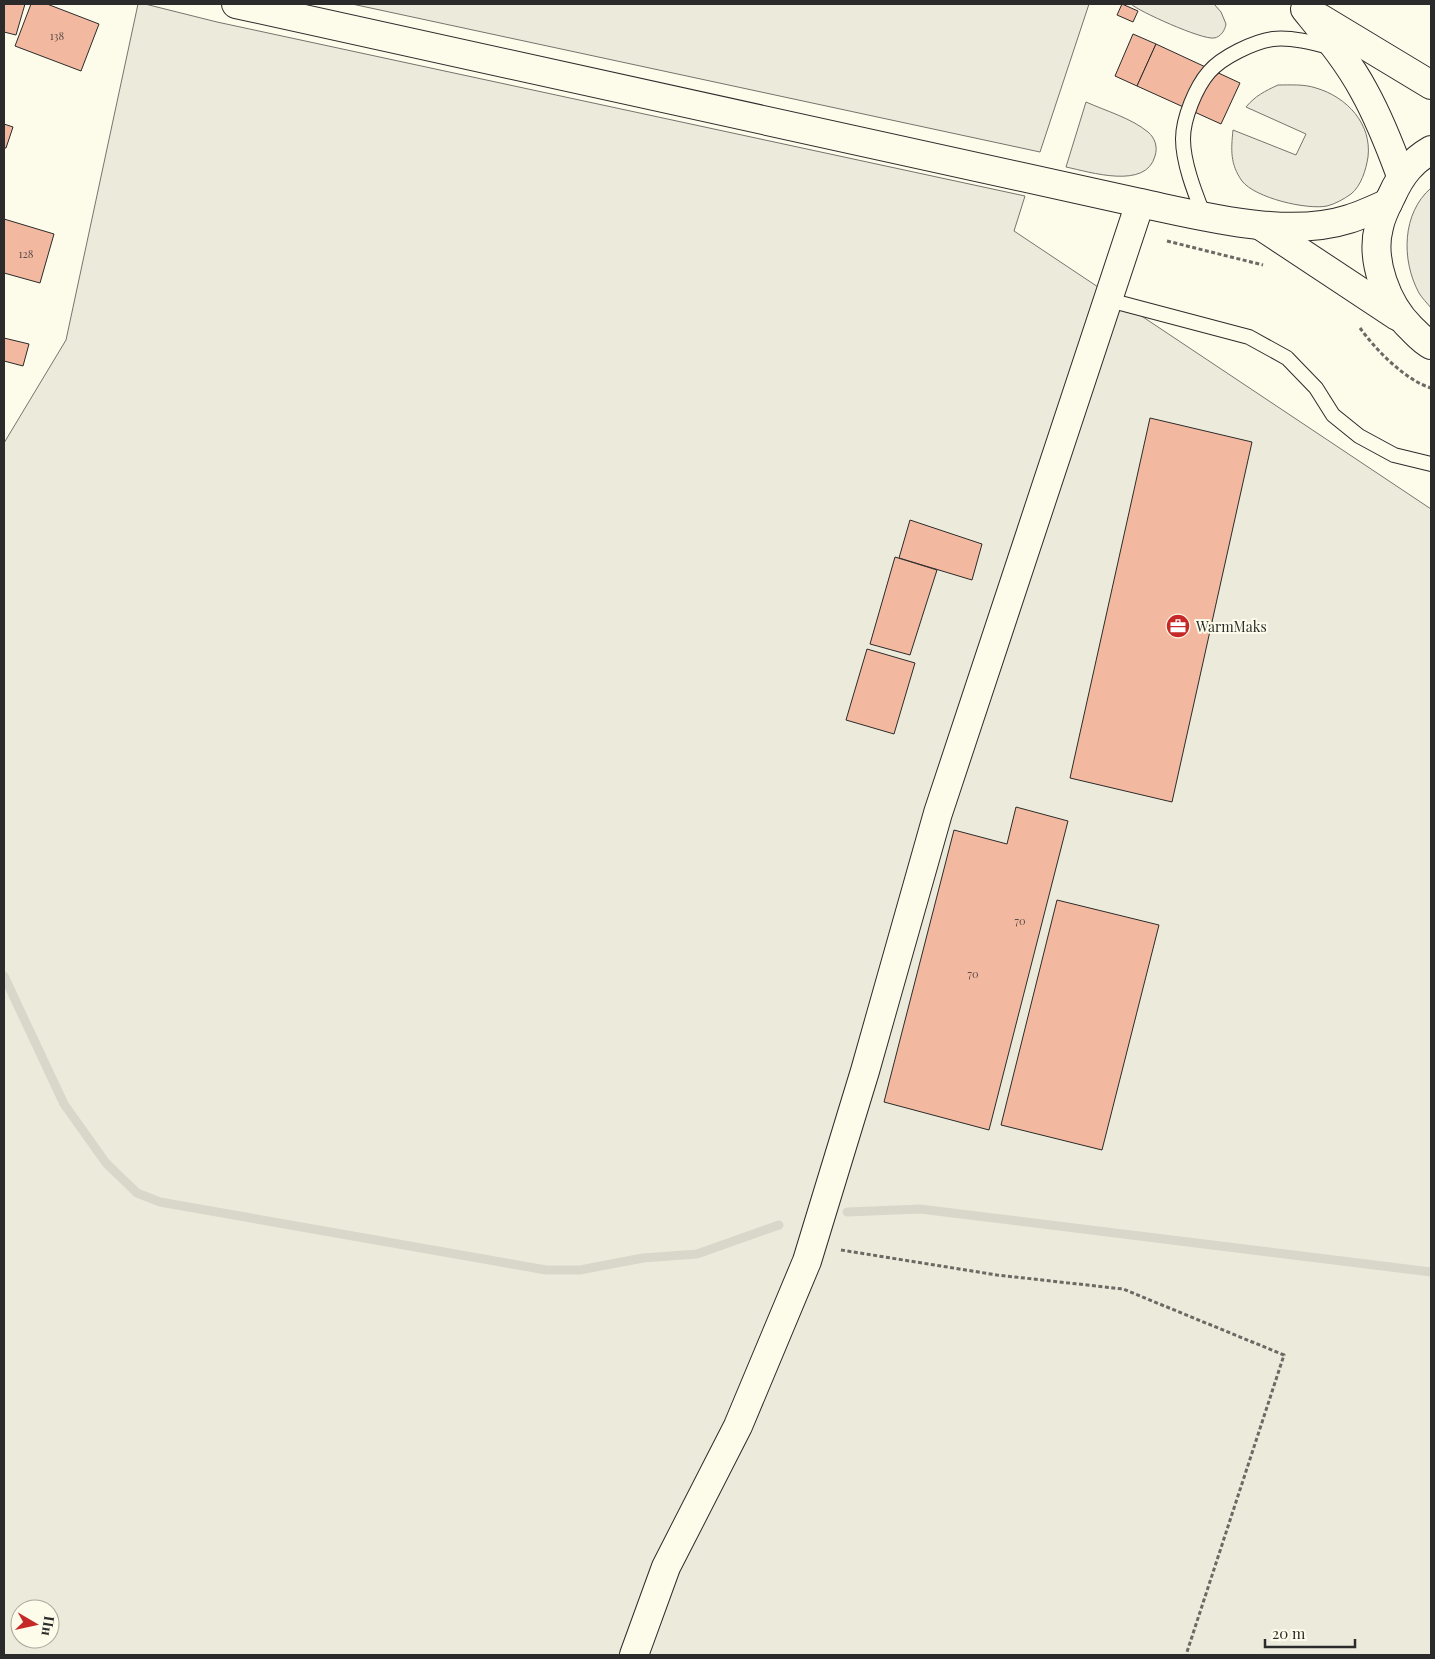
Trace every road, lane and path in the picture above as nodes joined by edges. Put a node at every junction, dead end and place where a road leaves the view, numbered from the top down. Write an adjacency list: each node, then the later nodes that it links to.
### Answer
1 (236, 4): 7 (main road)
2 (1301, 7): 3 (main road); 4 (main road)
3 (1337, 49): 6 (main road); 9 (lane)
4 (1431, 85)
5 (1431, 150): 6 (main road)
6 (1401, 176): 8 (main road)
7 (1140, 203): 9 (main road); 11 (main road)
8 (1388, 203): 10 (main road); 14 (main road)
9 (1204, 216): 10 (main road)
10 (1261, 226): 14 (main road)
11 (1130, 233): 12 (path); 13 (main road)
12 (1271, 267)
13 (1109, 300): 18 (lane); 19 (main road)
14 (1401, 319): 16 (main road)
15 (1359, 326): 17 (path)
16 (1431, 345)
17 (1431, 388)
18 (1431, 464)
19 (811, 1246): 20 (main road); 21 (path)
20 (634, 1655)
21 (1186, 1655)

